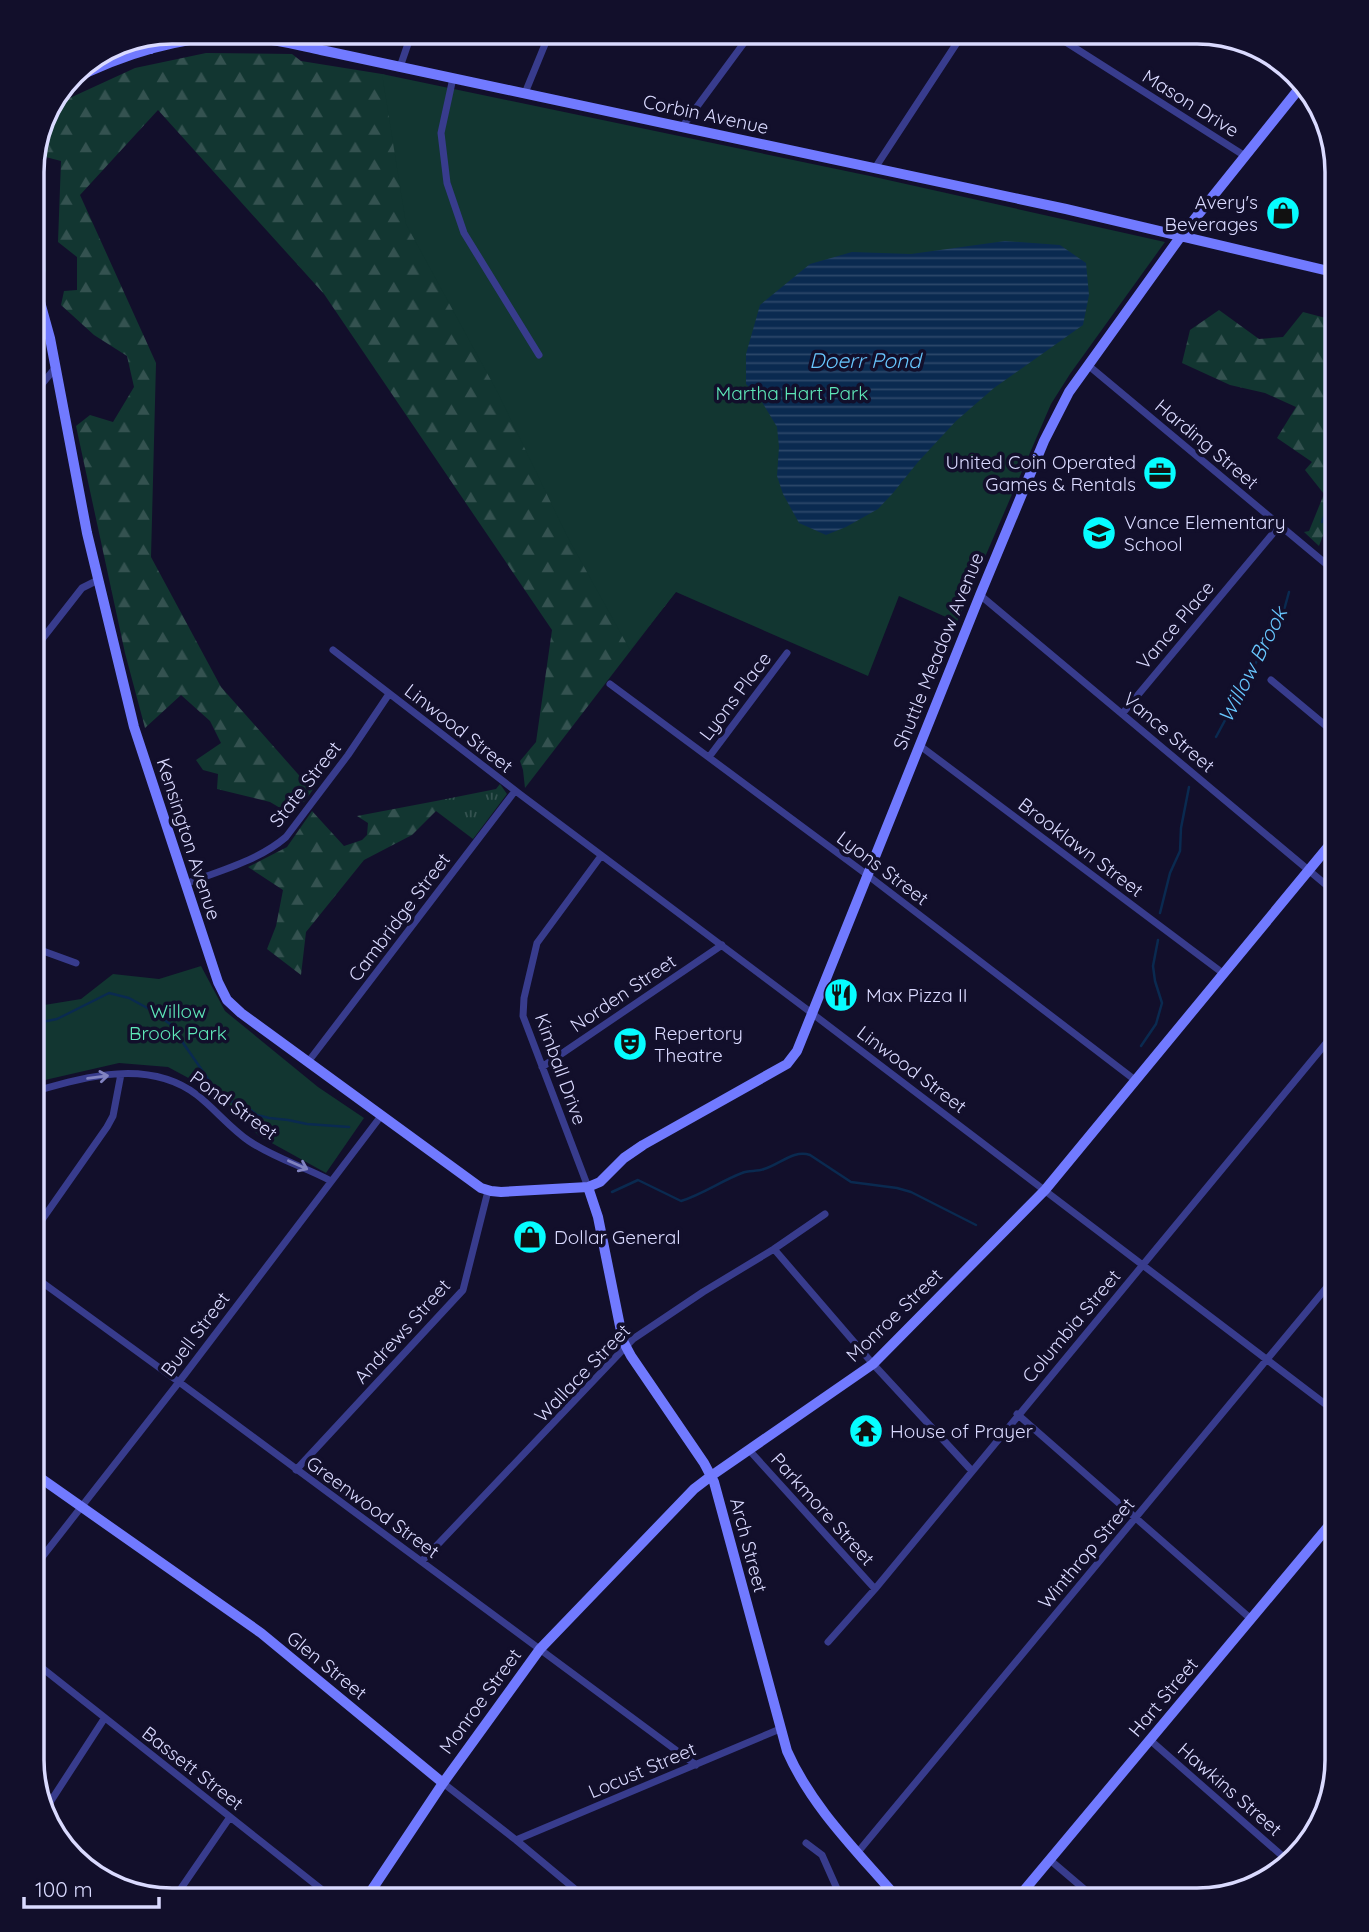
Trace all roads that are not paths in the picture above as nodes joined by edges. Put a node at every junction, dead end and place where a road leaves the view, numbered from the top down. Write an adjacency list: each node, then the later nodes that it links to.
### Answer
1 (178, 44): 9 (street, Corbin Avenue)
2 (290, 44): 10 (street, Corbin Avenue)
3 (408, 44): 10 (street)
4 (545, 44): 14 (street)
5 (743, 44): 15 (street)
6 (956, 44): 17 (street)
7 (1069, 44): 16 (street, Mason Drive)
8 (153, 45): 9 (street)
9 (151, 49): 11 (street, Corbin Avenue)
10 (400, 67): 12 (street, Corbin Avenue)
11 (93, 71)
12 (453, 78): 14 (street, Corbin Avenue); 21 (street)
13 (1297, 91): 16 (street, Shuttle Meadow Avenue)
14 (525, 93): 15 (street, Corbin Avenue)
15 (682, 127): 17 (street, Corbin Avenue)
16 (1245, 156): 18 (street, Shuttle Meadow Avenue)
17 (874, 168): 18 (street, Corbin Avenue)
18 (1181, 236): 19 (street, Corbin Avenue); 23 (street, Shuttle Meadow Avenue)
19 (1325, 270)
20 (44, 313): 22 (street, Kensington Avenue)
21 (539, 355)
22 (57, 366): 24 (street); 27 (street, Kensington Avenue)
23 (1089, 366): 25 (street, Harding Street); 28 (street, Shuttle Meadow Avenue)
24 (44, 382)
25 (1280, 525): 26 (street, Harding Street); 35 (street, Vance Place)
26 (1325, 562)
27 (97, 580): 29 (street); 45 (street, Kensington Avenue)
28 (980, 595): 35 (street, Vance Street); 37 (street, Shuttle Meadow Avenue)
29 (44, 637)
30 (333, 650): 34 (street, Linwood Street)
31 (787, 653): 38 (street, Lyons Place)
32 (1272, 680): 36 (street)
33 (610, 684): 38 (street, Lyons Street)
34 (389, 694): 39 (street, Linwood Street); 45 (street, State Street)
35 (1122, 714): 42 (street, Vance Street)
36 (1325, 724)
37 (919, 745): 43 (street, Shuttle Meadow Avenue); 49 (street, Brooklawn Street)
38 (709, 757): 43 (street, Lyons Street)
39 (515, 791): 41 (street, Linwood Street); 52 (street, Cambridge Street)
40 (1325, 851): 42 (street, Monroe Street)
41 (601, 856): 46 (street, Linwood Street); 53 (street, Kimball Drive)
42 (1309, 870): 44 (street, Vance Street); 49 (street, Monroe Street)
43 (866, 874): 50 (street, Shuttle Meadow Avenue); 55 (street, Lyons Street)
44 (1325, 883)
45 (185, 884): 52 (street, Kensington Avenue)
46 (722, 945): 50 (street, Linwood Street); 53 (street, Norden Street)
47 (44, 951): 48 (street)
48 (76, 963)
49 (1224, 974): 55 (street, Monroe Street)
50 (812, 1013): 59 (street, Shuttle Meadow Avenue); 60 (street, Linwood Street)
51 (1325, 1046): 65 (street, Columbia Street)
52 (308, 1062): 57 (street, Kensington Avenue)
53 (542, 1067): 59 (street, Kimball Drive)
54 (121, 1074): 56 (street, Pond Street, one-way to 54); 58 (street, Pond Street, one-way to 58); 63 (street)
55 (1135, 1080): 60 (street, Monroe Street)
56 (44, 1089)
57 (381, 1116): 58 (street, Buell Street); 61 (street, Kensington Avenue)
58 (331, 1181): 71 (street, Buell Street)
59 (588, 1187): 61 (street); 68 (street, Arch Street)
60 (1045, 1190): 65 (street, Linwood Street); 70 (street, Monroe Street)
61 (488, 1191): 75 (street, Andrews Street)
62 (825, 1214): 64 (street, Wallace Street)
63 (44, 1217)
64 (774, 1249): 68 (street, Wallace Street); 70 (street)
65 (1143, 1265): 69 (street, Linwood Street); 73 (street, Columbia Street)
66 (44, 1284): 71 (street, Greenwood Street)
67 (1325, 1290): 69 (street, Winthrop Street)
68 (626, 1346): 77 (street, Arch Street); 83 (street, Wallace Street)
69 (1267, 1359): 72 (street, Linwood Street); 80 (street, Winthrop Street)
70 (873, 1364): 74 (street, Monroe Street); 76 (street)
71 (179, 1382): 75 (street, Greenwood Street); 79 (street, Buell Street)
72 (1325, 1403)
73 (1017, 1415): 76 (street, Columbia Street); 80 (street)
74 (749, 1450): 77 (street, Monroe Street); 84 (street, Parkmore Street)
75 (296, 1469): 83 (street, Greenwood Street)
76 (972, 1471): 84 (street, Columbia Street)
77 (711, 1476): 87 (street, Monroe Street); 90 (street, Arch Street)
78 (44, 1481): 79 (street, Glen Street)
79 (80, 1507): 82 (street, Buell Street); 93 (street, Glen Street)
80 (1136, 1518): 85 (street); 98 (street, Winthrop Street)
81 (1325, 1531): 85 (street, Hart Street)
82 (44, 1554)
83 (422, 1561): 87 (street, Greenwood Street)
84 (875, 1589): 86 (street, Columbia Street)
85 (1251, 1619): 91 (street, Hart Street)
86 (828, 1642)
87 (540, 1649): 92 (street, Greenwood Street); 93 (street, Monroe Street)
88 (44, 1670): 89 (street, Bassett Street)
89 (104, 1719): 94 (street); 95 (street, Bassett Street)
90 (780, 1729): 92 (street, Locust Street); 98 (street, Arch Street)
91 (1150, 1740): 99 (street, Hawkins Street); 100 (street, Hart Street)
92 (696, 1765): 96 (street, Locust Street)
93 (443, 1783): 96 (street, Glen Street); 103 (street, Monroe Street)
94 (51, 1801)
95 (230, 1817): 101 (street); 102 (street, Bassett Street)
96 (516, 1840): 104 (street, Glen Street)
97 (806, 1843): 105 (street)
98 (858, 1852): 106 (street, Arch Street)
99 (1282, 1856)
100 (1051, 1860): 107 (street, Hart Street); 108 (street)
101 (181, 1888)
102 (320, 1888)
103 (373, 1888)
104 (574, 1888)
105 (837, 1888)
106 (888, 1888)
107 (1026, 1888)
108 (1083, 1888)

